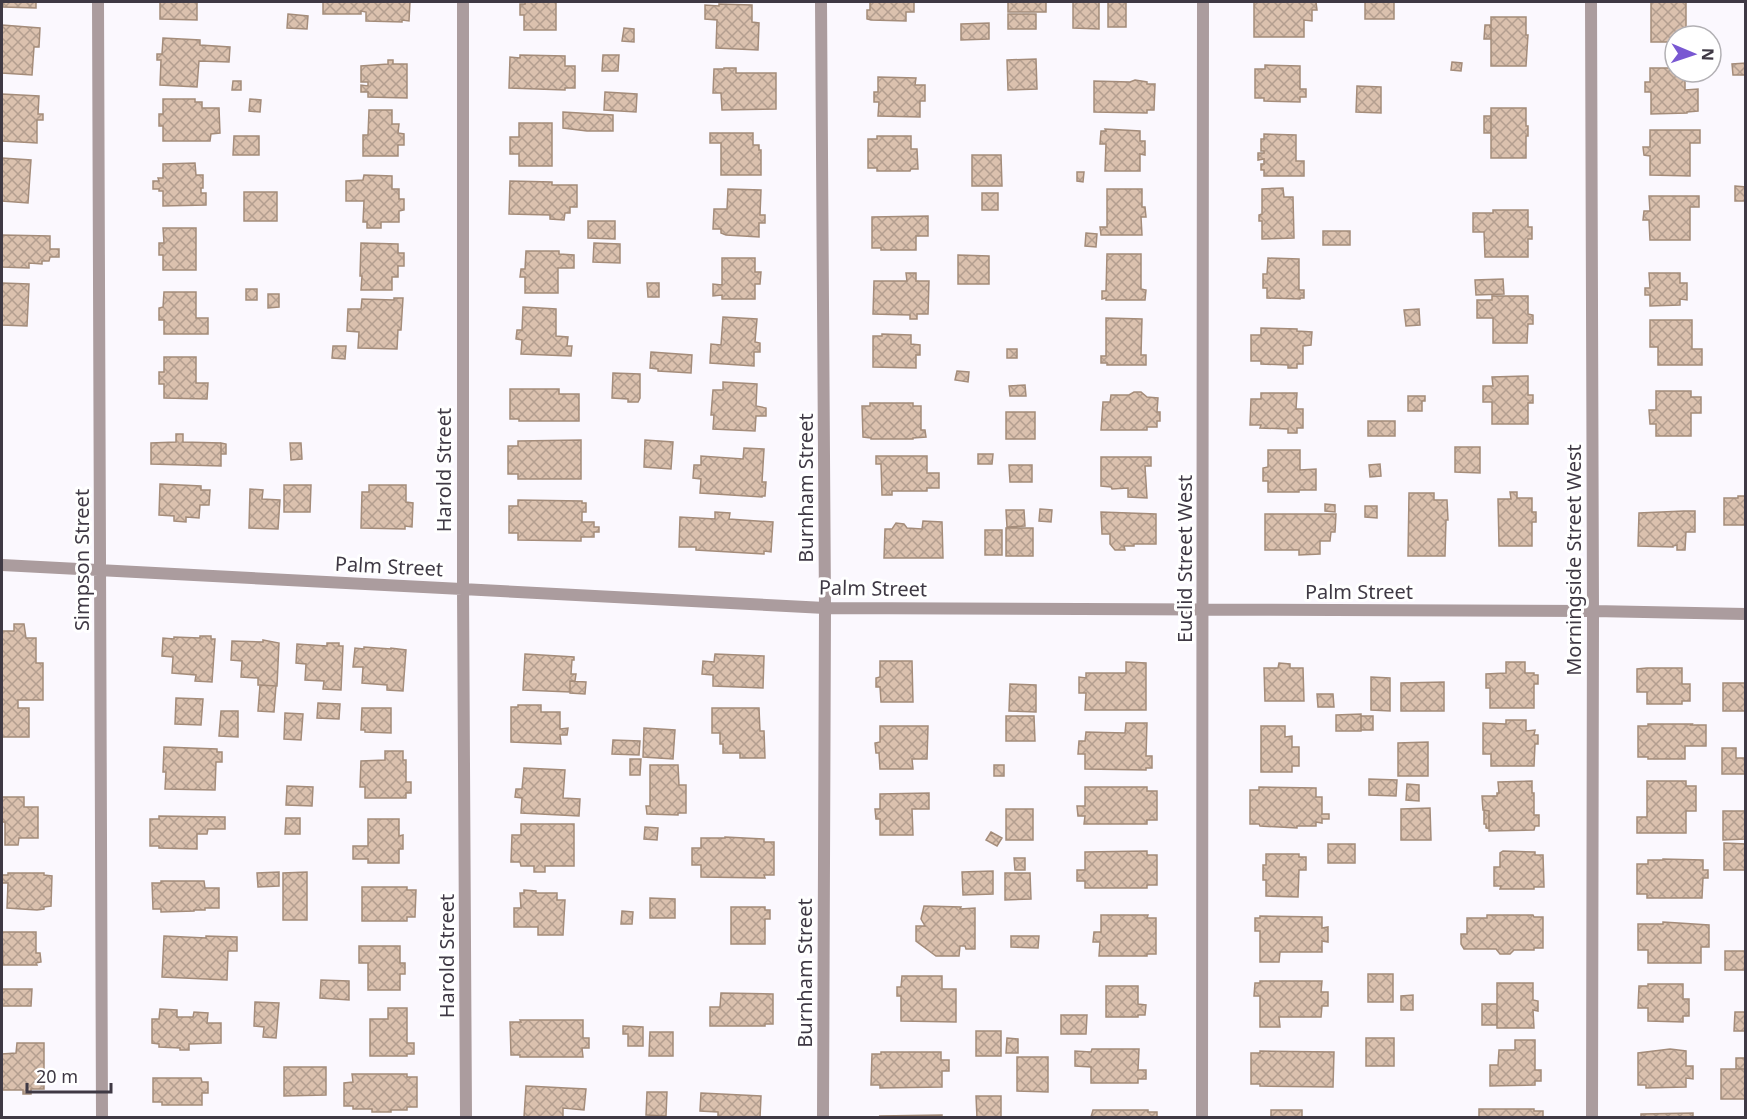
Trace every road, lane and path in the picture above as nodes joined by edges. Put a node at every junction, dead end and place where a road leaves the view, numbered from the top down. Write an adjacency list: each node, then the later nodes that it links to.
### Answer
1 (98, 2): 7 (street, Simpson Street)
2 (463, 2): 8 (street, Harold Street)
3 (821, 2): 9 (street, Burnham Street)
4 (1203, 2): 10 (street, Euclid Street West)
5 (1591, 2): 11 (street, Morningside Street West)
6 (2, 565): 7 (street, Palm Street)
7 (101, 570): 8 (street, Palm Street); 13 (street, Simpson Street)
8 (463, 588): 9 (street, Palm Street); 14 (street, Harold Street)
9 (825, 608): 10 (street, Palm Street); 15 (street, Burnham Street)
10 (1203, 610): 11 (street, Palm Street); 16 (street, Euclid Street West)
11 (1593, 611): 12 (street, Palm Street); 17 (street, Morningside Street West)
12 (1746, 615)
13 (102, 1118)
14 (466, 1118)
15 (823, 1118)
16 (1202, 1118)
17 (1592, 1118)

